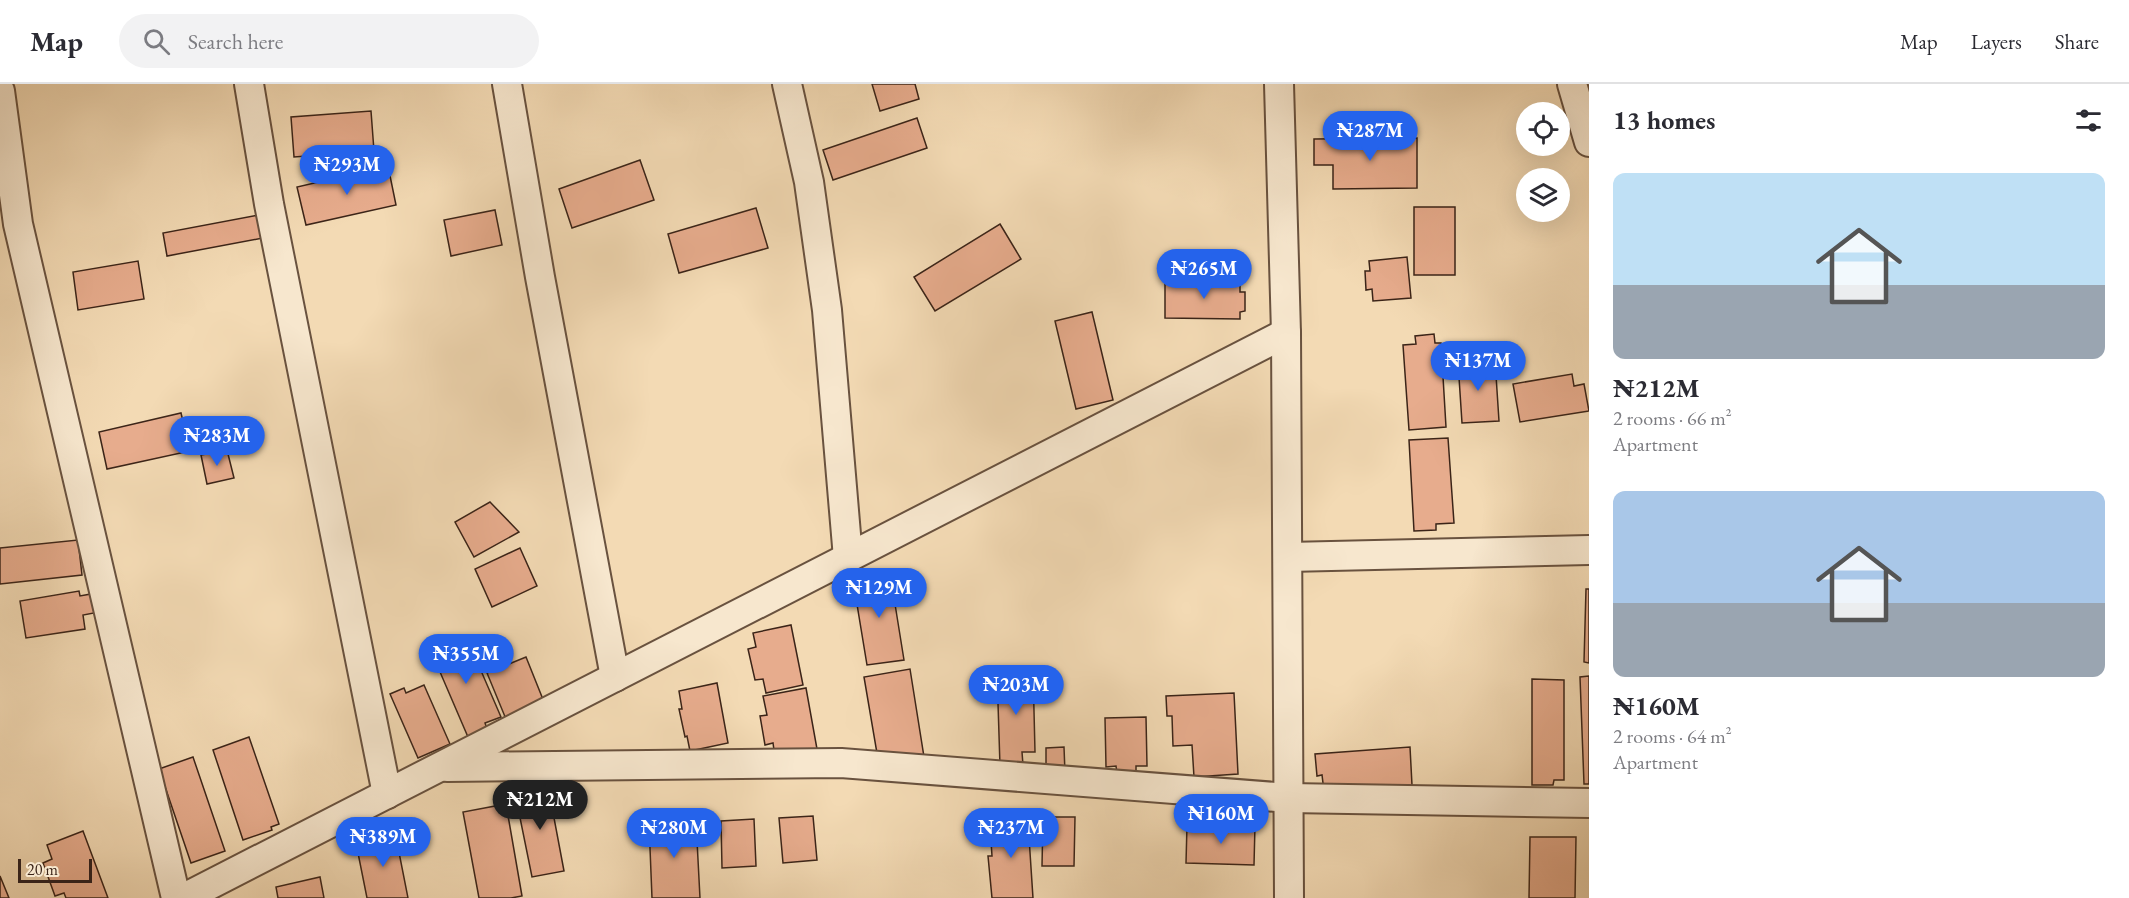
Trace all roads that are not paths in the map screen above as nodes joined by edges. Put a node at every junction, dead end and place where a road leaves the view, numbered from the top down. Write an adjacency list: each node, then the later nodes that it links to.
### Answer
1 (249, 84): 15 (street)
2 (507, 84): 13 (street)
3 (788, 84): 12 (street)
4 (1279, 84): 9 (street)
5 (1572, 84): 7 (street)
6 (0, 91): 8 (street)
7 (1589, 142)
8 (9, 224): 18 (street)
9 (1286, 333): 11 (street); 12 (street)
10 (1589, 550): 11 (street)
11 (1288, 557): 16 (street)
12 (848, 558): 13 (street)
13 (615, 677): 14 (street)
14 (439, 767): 15 (street); 16 (street)
15 (387, 794): 19 (street)
16 (1289, 798): 17 (street); 20 (street)
17 (1589, 804)
18 (176, 898)
19 (184, 898)
20 (1289, 898)

